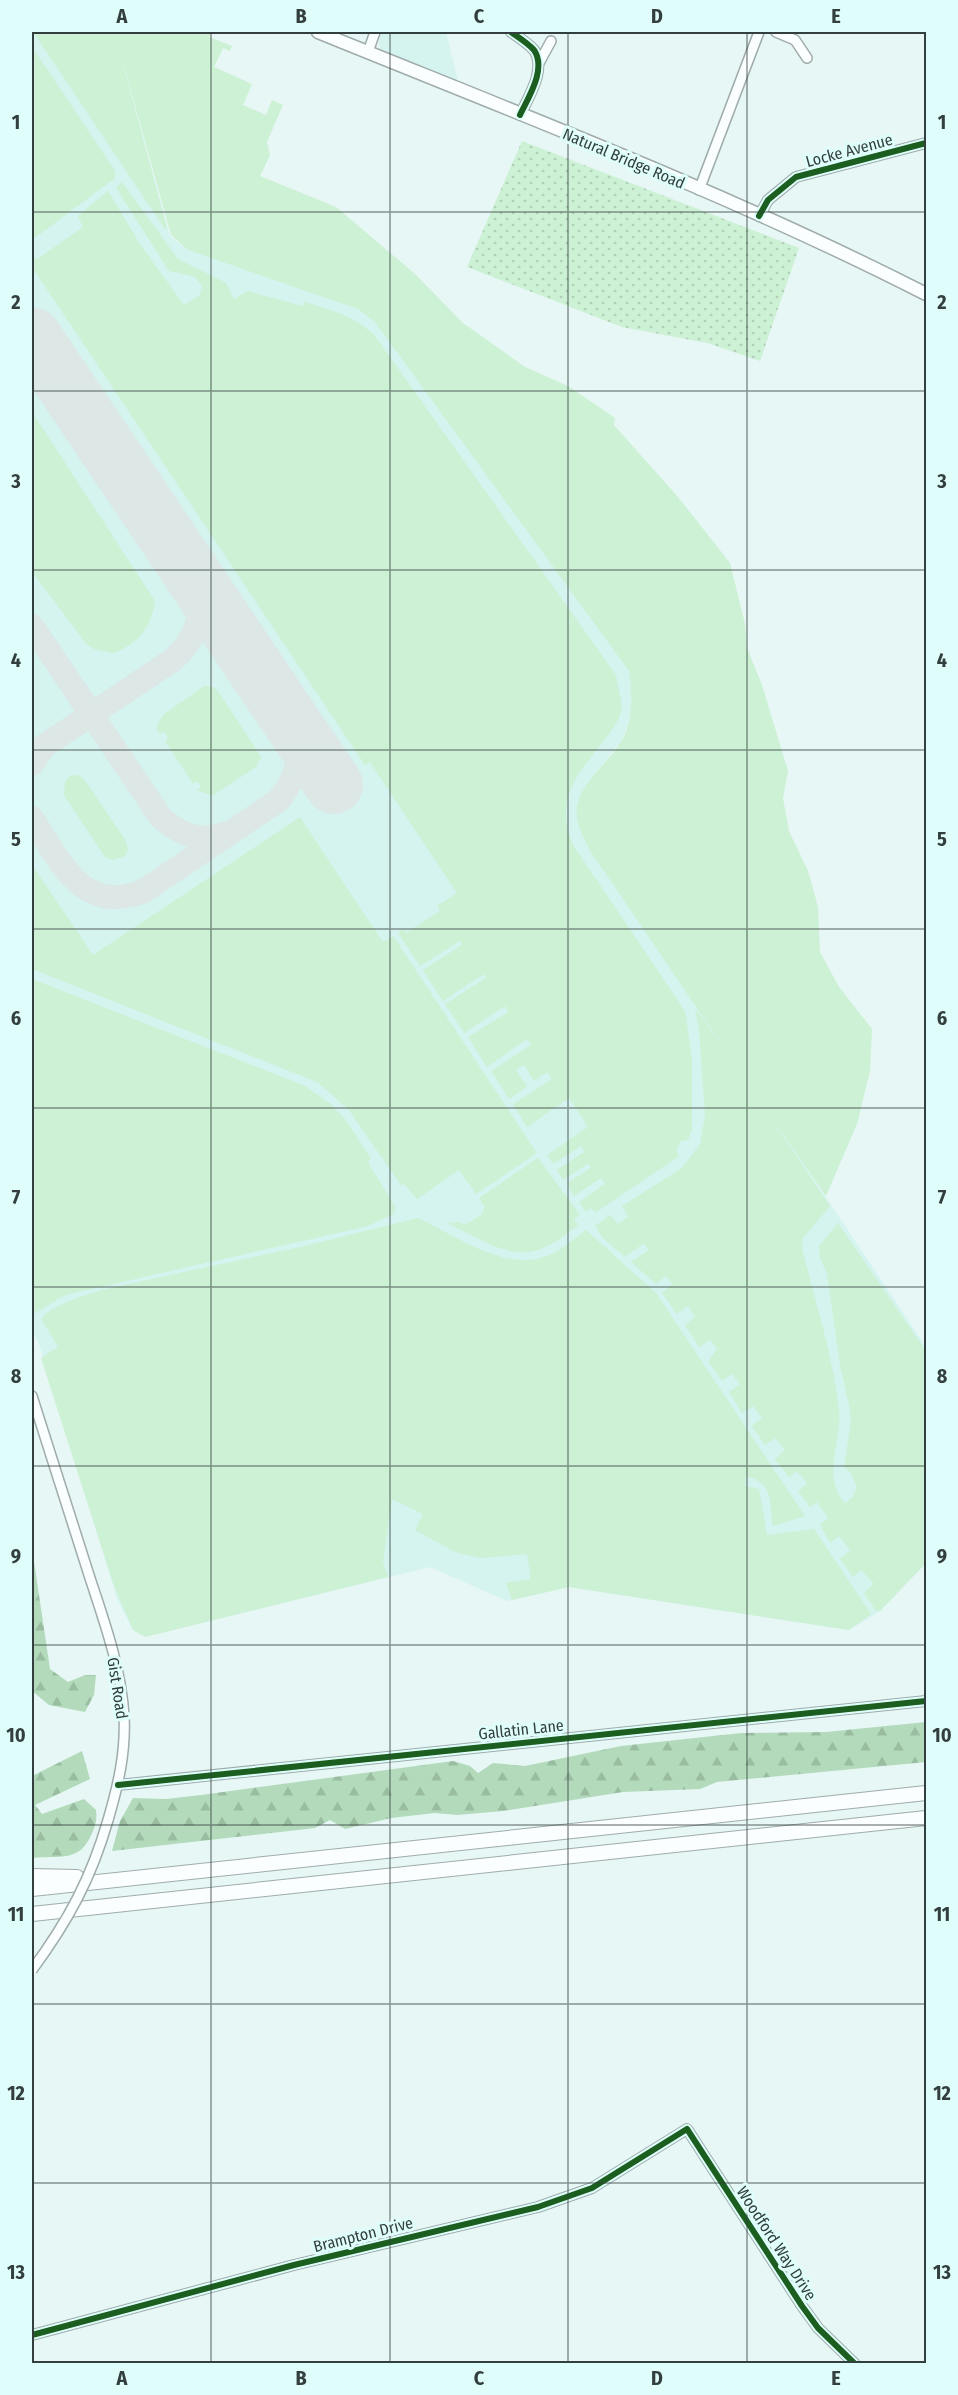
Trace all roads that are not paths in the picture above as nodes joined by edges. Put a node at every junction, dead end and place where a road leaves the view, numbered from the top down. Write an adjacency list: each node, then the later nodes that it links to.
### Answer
1 (318, 32): 7 (main road, Natural Bridge Road)
2 (375, 32): 7 (street)
3 (511, 32): 9 (street)
4 (759, 32): 12 (street)
5 (776, 32): 8 (street)
6 (551, 41): 9 (street)
7 (368, 52): 10 (main road, Natural Bridge Road)
8 (807, 58)
9 (538, 63): 10 (street)
10 (520, 115): 12 (main road, Natural Bridge Road)
11 (927, 143): 13 (street, Locke Avenue)
12 (699, 190): 13 (main road, Natural Bridge Road)
13 (759, 216): 14 (main road, Natural Bridge Road)
14 (927, 294)
15 (32, 1396): 17 (street, Gist Road)
16 (927, 1701): 17 (street, Gallatin Lane)
17 (118, 1785): 24 (street, Gist Road, bridge)
18 (927, 1793): 21 (highway)
19 (927, 1818): 23 (highway)
20 (32, 1876): 21 (highway)
21 (124, 1879): 22 (highway)
22 (32, 1889)
23 (32, 1914)
24 (32, 1970)
25 (687, 2129): 26 (street, Brampton Drive); 27 (street, Woodford Way Drive)
26 (32, 2335)
27 (855, 2364)

